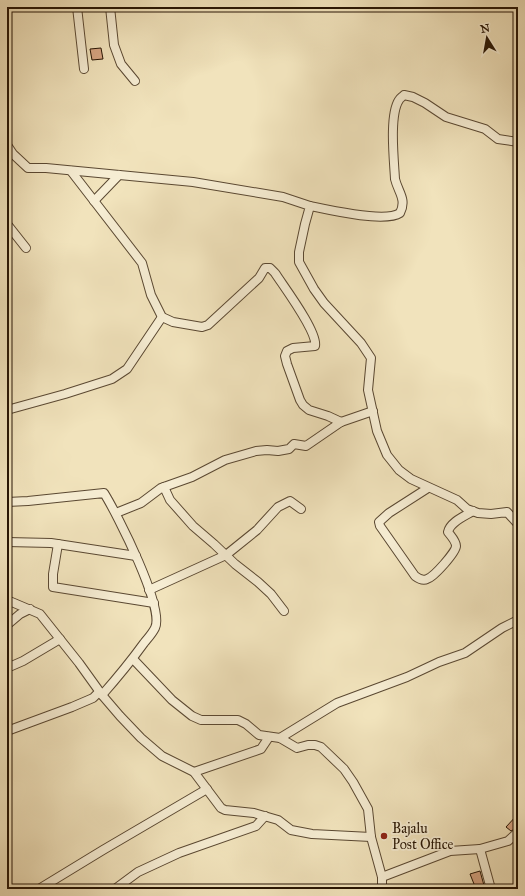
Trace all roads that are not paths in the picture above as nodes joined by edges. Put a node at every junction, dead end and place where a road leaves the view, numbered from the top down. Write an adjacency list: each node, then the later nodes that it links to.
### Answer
1 (77, 7): 3 (street)
2 (110, 7): 4 (street)
3 (84, 69)
4 (135, 81)
5 (518, 142): 10 (street)
6 (7, 144): 7 (street)
7 (71, 171): 8 (street); 9 (street)
8 (119, 175): 9 (street); 10 (street)
9 (94, 201): 13 (street)
10 (310, 206): 15 (street)
11 (7, 224): 12 (street)
12 (26, 248)
13 (162, 317): 14 (street); 16 (street)
14 (7, 410)
15 (373, 411): 16 (street); 18 (street)
16 (341, 422): 17 (street)
17 (164, 487): 22 (street); 27 (street)
18 (428, 488): 21 (street); 21 (street)
19 (7, 502): 22 (street)
20 (301, 509): 27 (street)
21 (473, 511): 23 (street)
22 (116, 513): 26 (street)
23 (518, 524)
24 (7, 542): 25 (street)
25 (58, 544): 26 (street); 30 (street)
26 (136, 556): 28 (street)
27 (226, 556): 28 (street); 32 (street)
28 (149, 590): 30 (street)
29 (7, 600): 31 (street)
30 (154, 603): 36 (street)
31 (30, 609): 34 (street); 35 (street)
32 (284, 611)
33 (518, 620): 41 (street)
34 (7, 625)
35 (60, 639): 37 (street); 38 (street)
36 (133, 659): 38 (street); 40 (street)
37 (7, 668)
38 (101, 694): 39 (street); 42 (street)
39 (7, 731)
40 (268, 737): 41 (street); 42 (street)
41 (280, 738): 46 (street)
42 (194, 772): 43 (street)
43 (207, 789): 44 (street); 49 (street)
44 (265, 816): 46 (street); 50 (street)
45 (518, 832): 47 (street)
46 (371, 838): 48 (street)
47 (480, 848): 48 (street); 52 (street)
48 (382, 877): 51 (street)
49 (39, 889)
50 (116, 889)
51 (382, 889)
52 (491, 889)

